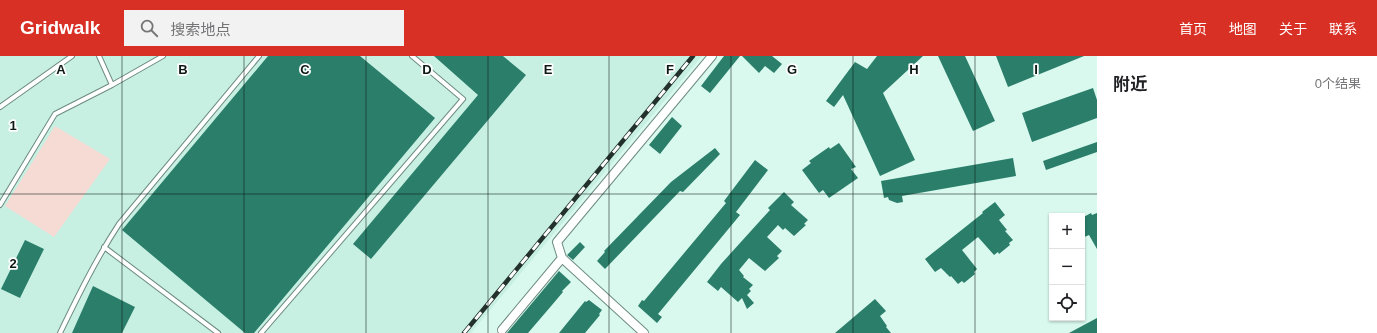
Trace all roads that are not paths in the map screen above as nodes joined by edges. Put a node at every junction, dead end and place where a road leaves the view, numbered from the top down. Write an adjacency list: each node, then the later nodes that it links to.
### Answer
1 (72, 56): 8 (lane)
2 (99, 56): 7 (lane)
3 (163, 56): 7 (lane)
4 (260, 56): 10 (lane)
5 (412, 56): 15 (lane)
6 (712, 56): 11 (street)
7 (112, 85): 9 (lane)
8 (0, 107)
9 (0, 205)
10 (104, 247): 13 (lane); 14 (lane)
11 (562, 258): 12 (street); 16 (street)
12 (502, 330)
13 (60, 333)
14 (218, 333)
15 (261, 333)
16 (644, 333)

